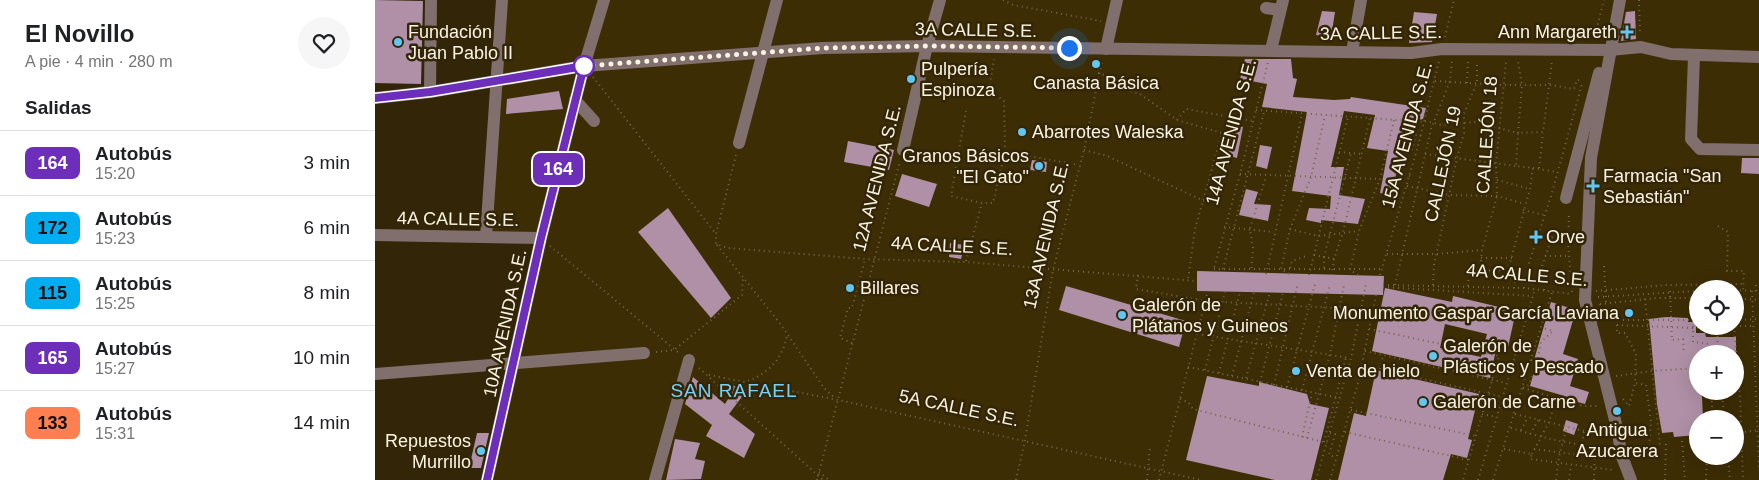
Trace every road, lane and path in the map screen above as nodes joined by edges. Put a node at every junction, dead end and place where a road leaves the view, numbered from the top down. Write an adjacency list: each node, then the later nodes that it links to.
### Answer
1 (431, 0): 42 (street)
2 (502, 0): 36 (street)
3 (604, 0): 32 (street, 10A AVENIDA S.E.)
4 (777, 0): 25 (street)
5 (940, 0): 16 (street, 12A AVENIDA S.E.)
6 (1003, 0): 15 (path)
7 (1117, 0): 15 (street)
8 (1361, 0): 26 (street)
9 (1454, 0): 20 (path, 15A AVENIDA S.E.)
10 (1604, 0): 24 (path)
11 (1620, 0): 24 (street)
12 (1639, 0): 18 (path)
13 (1266, 8): 14 (street)
14 (1282, 12): 22 (street, 14A AVENIDA S.E.)
15 (1111, 23): 19 (street)
16 (927, 46): 17 (street, 3A CALLE S.E.); 25 (street, 3A CALLE S.E.); 66 (street, 12A AVENIDA S.E.)
17 (996, 47): 19 (street, 3A CALLE S.E.); 69 (path)
18 (1641, 48): 24 (street, 3A CALLE S.E.); 27 (street, 3A CALLE S.E.)
19 (1106, 49): 22 (street, 3A CALLE S.E.); 33 (path, 13A AVENIDA S.E.)
20 (1442, 49): 21 (street, 3A CALLE S.E.); 26 (street, 3A CALLE S.E.); 34 (path, 15A AVENIDA S.E.)
21 (1473, 49): 23 (street, 3A CALLE S.E.); 37 (path); 38 (path, CALLEJÓN 19)
22 (1271, 50): 26 (street, 3A CALLE S.E.); 45 (path, 14A AVENIDA S.E.)
23 (1554, 50): 24 (street, 3A CALLE S.E.); 40 (path)
24 (1601, 50): 98 (street); 199 (street)
25 (764, 52): 32 (street, 3A CALLE S.E.); 65 (street)
26 (1353, 52)
27 (1695, 56): 28 (street, 3A CALLE S.E.); 68 (street)
28 (1759, 57)
29 (1518, 58): 41 (path)
30 (1506, 59): 39 (path, CALLEJÓN 18)
31 (1452, 60): 35 (path)
32 (584, 66): 36 (street, 3A CALLE S.E.); 44 (street, 10A AVENIDA S.E.); 115 (path)
33 (1098, 73): 52 (path); 67 (path, 13A AVENIDA S.E.)
34 (1435, 81): 35 (path); 56 (path, 15A AVENIDA S.E.)
35 (1450, 81): 37 (path); 58 (path)
36 (497, 82): 42 (street, 3A CALLE S.E.); 118 (street)
37 (1467, 82): 38 (path)
38 (1477, 82): 39 (path); 57 (path, CALLEJÓN 19)
39 (1502, 85): 41 (path); 61 (path, CALLEJÓN 18)
40 (1551, 85): 41 (path); 62 (path); 81 (path)
41 (1521, 86): 63 (path)
42 (430, 92): 43 (street, 3A CALLE S.E.)
43 (375, 98)
44 (575, 100): 54 (street); 119 (street, 10A AVENIDA S.E.)
45 (1256, 110): 47 (path); 55 (path, 14A AVENIDA S.E.)
46 (966, 111): 75 (path)
47 (1264, 112): 48 (path); 83 (path)
48 (1302, 114): 49 (path); 86 (path)
49 (1325, 115): 50 (path); 87 (path)
50 (1348, 117): 51 (path); 70 (path)
51 (1370, 118): 53 (path); 72 (path)
52 (1177, 120): 55 (path); 99 (path)
53 (1394, 120): 56 (path); 91 (path)
54 (594, 121)
55 (1253, 121): 82 (path, 14A AVENIDA S.E.)
56 (1425, 121): 58 (path); 59 (path, 15A AVENIDA S.E.)
57 (1464, 122): 58 (path); 61 (path); 74 (path, CALLEJÓN 19)
58 (1433, 123): 60 (path)
59 (1423, 128): 60 (path); 64 (path, 15A AVENIDA S.E.)
60 (1431, 129): 73 (path)
61 (1499, 129): 63 (path); 77 (path, CALLEJÓN 18)
62 (1543, 132): 63 (path); 80 (path)
63 (1519, 133): 78 (path)
64 (1421, 136): 85 (path, 15A AVENIDA S.E.); 85 (path)
65 (739, 143): 115 (path)
66 (903, 150): 75 (path); 134 (path, 12A AVENIDA S.E.)
67 (1084, 150): 76 (path, 13A AVENIDA S.E.); 99 (path)
68 (1759, 150)
69 (1005, 152): 76 (path); 100 (path)
70 (1339, 152): 71 (path); 88 (path)
71 (1351, 153): 72 (path); 89 (path)
72 (1361, 154): 90 (path)
73 (1425, 154): 74 (path); 94 (path)
74 (1457, 158): 77 (path); 96 (path, CALLEJÓN 19)
75 (957, 161): 100 (path)
76 (1079, 164): 143 (path, 13A AVENIDA S.E.)
77 (1497, 164): 78 (path); 92 (path, CALLEJÓN 18)
78 (1516, 166): 79 (path)
79 (1533, 168): 80 (path); 95 (path)
80 (1539, 168): 81 (path)
81 (1557, 172): 103 (path)
82 (1240, 174): 83 (path); 107 (path, 14A AVENIDA S.E.)
83 (1249, 175): 84 (path); 106 (path)
84 (1266, 176): 86 (path); 110 (path)
85 (1409, 176): 93 (path, 15A AVENIDA S.E.)
86 (1288, 177): 87 (path); 112 (path)
87 (1311, 177): 88 (path); 108 (path)
88 (1333, 178): 89 (path); 117 (path)
89 (1344, 178): 90 (path); 116 (path)
90 (1355, 178): 91 (path); 113 (path)
91 (1380, 179): 111 (path)
92 (1497, 180): 95 (path); 97 (path, CALLEJÓN 18)
93 (1407, 186): 94 (path); 122 (path, 15A AVENIDA S.E.)
94 (1417, 188): 96 (path); 125 (path)
95 (1530, 188): 101 (path)
96 (1449, 195): 97 (path); 123 (path, CALLEJÓN 19)
97 (1497, 196): 101 (path); 121 (path, CALLEJÓN 18)
98 (1566, 198)
99 (1204, 201): 161 (path)
100 (982, 204): 135 (path)
101 (1525, 204): 102 (path)
102 (1523, 210): 103 (path); 131 (path)
103 (1544, 215): 175 (path)
104 (1569, 216): 128 (path)
105 (1718, 226): 162 (path)
106 (1232, 227): 107 (path); 110 (path); 138 (path)
107 (1224, 228): 137 (path, 14A AVENIDA S.E.)
108 (1290, 229): 117 (path); 139 (path)
109 (1555, 229): 127 (path)
110 (1250, 230): 112 (path); 144 (path)
111 (1359, 231): 113 (path); 148 (path)
112 (1274, 232): 145 (path)
113 (1343, 232): 116 (path); 133 (path)
114 (375, 234): 118 (street, 4A CALLE S.E.)
115 (717, 234): 120 (path)
116 (1329, 235): 117 (path); 129 (path)
117 (1318, 236): 124 (path)
118 (487, 237): 119 (street, 4A CALLE S.E.)
119 (541, 238): 255 (street, 10A AVENIDA S.E.)
120 (716, 244): 132 (path, 4A CALLE S.E.); 160 (path)
121 (1482, 250): 123 (path); 130 (path, CALLEJÓN 18)
122 (1387, 254): 125 (path); 142 (path, 15A AVENIDA S.E.)
123 (1437, 254): 125 (path); 172 (path, CALLEJÓN 19)
124 (1314, 255): 129 (path); 146 (path)
125 (1401, 255): 170 (path)
126 (1306, 256): 140 (path)
127 (1545, 256): 128 (path); 177 (path)
128 (1569, 256): 192 (path)
129 (1325, 257): 133 (path); 147 (path)
130 (1481, 258): 131 (path); 150 (path, CALLEJÓN 18)
131 (1512, 258): 149 (path)
132 (865, 259): 134 (path, 4A CALLE S.E.); 240 (path)
133 (1334, 259): 141 (path)
134 (875, 260): 135 (path, 4A CALLE S.E.); 240 (path, 12A AVENIDA S.E.)
135 (965, 262): 143 (path, 4A CALLE S.E.)
136 (1604, 266): 178 (path)
137 (1214, 269): 138 (path); 151 (path, 14A AVENIDA S.E.)
138 (1223, 269): 144 (path)
139 (1281, 269): 140 (path); 145 (path); 154 (path)
140 (1290, 269): 146 (path)
141 (1334, 269): 147 (path); 148 (path); 157 (path)
142 (1382, 269): 148 (path); 159 (path, 15A AVENIDA S.E.)
143 (1053, 270): 155 (path, 4A CALLE S.E.); 312 (path, 13A AVENIDA S.E.)
144 (1251, 270): 145 (path); 152 (path)
145 (1266, 270): 153 (path)
146 (1311, 270): 147 (path); 156 (path)
147 (1324, 270)
148 (1350, 270): 158 (path)
149 (1508, 270): 150 (path); 174 (path)
150 (1480, 271): 173 (path)
151 (1213, 272)
152 (1251, 274)
153 (1266, 274)
154 (1289, 274)
155 (1138, 275): 161 (path, 4A CALLE S.E.); 204 (path)
156 (1309, 275)
157 (1332, 275)
158 (1358, 275)
159 (1380, 276)
160 (743, 277): 233 (path); 247 (path)
161 (1188, 280): 163 (path, 4A CALLE S.E.)
162 (1744, 280)
163 (1196, 281)
164 (1298, 283): 211 (path)
165 (1315, 284): 212 (path)
166 (1330, 284): 213 (path)
167 (1366, 284): 215 (path)
168 (1689, 284): 178 (path)
169 (1344, 285): 214 (path)
170 (1395, 285): 172 (path, 4A CALLE S.E.); 194 (path, 4A CALLE S.E.)
171 (1758, 285): 183 (path)
172 (1433, 286): 173 (path, 4A CALLE S.E.)
173 (1468, 286): 174 (path, 4A CALLE S.E.)
174 (1514, 288): 175 (path, 4A CALLE S.E.)
175 (1524, 288): 176 (path, 4A CALLE S.E.)
176 (1535, 289): 177 (path, 4A CALLE S.E.); 194 (path)
177 (1544, 290): 189 (path, 4A CALLE S.E.)
178 (1605, 290): 195 (path); 199 (path)
179 (1689, 290): 181 (path, 4A CALLE S.E.)
180 (1744, 290): 182 (path)
181 (1670, 291): 191 (path, 4A CALLE S.E.); 196 (path)
182 (1752, 291): 183 (path); 201 (path)
183 (1758, 291)
184 (1208, 292): 204 (path)
185 (1225, 292): 205 (path)
186 (1240, 292): 206 (path)
187 (1254, 292): 207 (path)
188 (1269, 292): 209 (path)
189 (1552, 292): 192 (path, 4A CALLE S.E.); 229 (path)
190 (1283, 293): 210 (path)
191 (1639, 293): 195 (path, 4A CALLE S.E.); 202 (path)
192 (1572, 294): 199 (path, 4A CALLE S.E.)
193 (1376, 295): 216 (path)
194 (1533, 296): 275 (path)
195 (1606, 296): 199 (path, 4A CALLE S.E.); 208 (path)
196 (1671, 298): 197 (path); 200 (path); 222 (path)
197 (1689, 298)
198 (1744, 298): 201 (path)
199 (1588, 299): 208 (path); 358 (street)
200 (1645, 299): 202 (path); 221 (path)
201 (1753, 299): 203 (path); 217 (path)
202 (1639, 300): 208 (path)
203 (1759, 300)
204 (1205, 301): 205 (path); 234 (path)
205 (1222, 302): 206 (path); 236 (path)
206 (1238, 302): 207 (path); 237 (path)
207 (1251, 303): 209 (path); 238 (path)
208 (1606, 303)
209 (1266, 304): 210 (path); 239 (path)
210 (1279, 305): 211 (path); 241 (path)
211 (1293, 306): 212 (path); 243 (path)
212 (1310, 306): 213 (path); 244 (path)
213 (1324, 307): 214 (path); 246 (path)
214 (1340, 307): 215 (path); 248 (path)
215 (1361, 309): 216 (path); 252 (path)
216 (1372, 310): 231 (path)
217 (1754, 319): 218 (path); 224 (path); 228 (path)
218 (1759, 319)
219 (1603, 320): 220 (path)
220 (1617, 320): 221 (path); 225 (path)
221 (1646, 320): 222 (path); 226 (path)
222 (1672, 320): 223 (path); 230 (path)
223 (1689, 320)
224 (1744, 320)
225 (1617, 325): 226 (path); 266 (path)
226 (1647, 326): 230 (path); 263 (path)
227 (1744, 326): 228 (path)
228 (1755, 326): 300 (path)
229 (1541, 327): 254 (path); 256 (path)
230 (1672, 327): 232 (path); 249 (path)
231 (1369, 328): 245 (path); 271 (path)
232 (1689, 328)
233 (787, 334): 272 (path); 288 (path)
234 (1197, 334): 236 (path); 258 (path)
235 (1693, 335): 242 (path)
236 (1214, 336): 237 (path); 262 (path)
237 (1229, 338): 238 (path); 265 (path)
238 (1243, 340): 239 (path); 269 (path)
239 (1257, 342): 241 (path); 270 (path)
240 (852, 343): 288 (path, 12A AVENIDA S.E.)
241 (1270, 344): 243 (path); 273 (path)
242 (1710, 345)
243 (1285, 346): 244 (path); 276 (path)
244 (1298, 349): 246 (path); 277 (path)
245 (1364, 351): 250 (path); 257 (path)
246 (1313, 352): 248 (path); 279 (path)
247 (644, 353): 255 (street)
248 (1330, 354): 251 (path); 281 (path)
249 (1684, 354)
250 (1383, 356): 261 (path); 271 (path)
251 (1346, 357): 252 (path); 283 (path)
252 (1351, 358): 284 (path)
253 (689, 360): 343 (street)
254 (1531, 360): 256 (path); 278 (path)
255 (515, 361): 267 (street); 342 (street, 10A AVENIDA S.E.)
256 (1537, 362): 259 (path); 278 (path)
257 (1362, 365): 261 (path); 291 (path)
258 (1188, 367): 262 (path); 289 (path)
259 (1592, 368)
260 (1689, 368): 263 (path)
261 (1380, 369): 282 (path)
262 (1205, 370): 265 (path)
263 (1652, 370): 266 (path); 321 (path)
264 (1613, 372): 266 (path)
265 (1219, 373): 269 (path)
266 (1636, 373): 274 (path)
267 (375, 374)
268 (709, 375): 272 (path, 5A CALLE S.E.)
269 (1232, 376): 270 (path)
270 (1246, 378): 273 (path)
271 (1493, 381): 275 (path); 282 (path)
272 (747, 382): 288 (path, 5A CALLE S.E.)
273 (1260, 382): 276 (path)
274 (1635, 383): 287 (path); 323 (path)
275 (1506, 384): 285 (path)
276 (1274, 385): 277 (path)
277 (1287, 387): 279 (path)
278 (1523, 388): 286 (path); 293 (path)
279 (1302, 390): 280 (path)
280 (1313, 392): 281 (path); 310 (path)
281 (1318, 394): 283 (path); 311 (path)
282 (1489, 394): 285 (path); 292 (path)
283 (1335, 397): 284 (path); 315 (path)
284 (1340, 398): 306 (path)
285 (1502, 398): 294 (path)
286 (1557, 398): 290 (path); 297 (path)
287 (1623, 399)
288 (838, 400): 312 (path, 5A CALLE S.E.); 341 (path, 12A AVENIDA S.E.)
289 (1180, 400): 310 (path); 339 (path)
290 (1603, 406)
291 (1351, 410): 304 (path); 308 (path)
292 (1482, 414): 294 (path); 308 (path)
293 (1515, 414): 295 (path); 299 (path)
294 (1496, 417): 353 (path)
295 (1528, 417): 296 (path); 301 (path)
296 (1539, 420): 297 (path); 307 (path)
297 (1549, 422): 298 (path); 309 (path)
298 (1567, 426): 302 (path); 313 (path)
299 (1511, 428): 301 (path); 322 (path)
300 (1758, 430): 305 (path); 338 (path)
301 (1521, 431): 307 (path)
302 (1583, 431): 303 (path); 316 (path)
303 (1609, 431)
304 (1345, 432): 328 (path); 330 (path)
305 (1744, 432)
306 (1330, 433): 315 (path); 328 (path)
307 (1530, 434): 309 (path)
308 (1476, 436): 330 (path)
309 (1539, 436): 313 (path); 324 (path)
310 (1302, 437): 311 (path)
311 (1307, 438): 315 (path)
312 (1025, 440): 336 (path, 5A CALLE S.E.); 346 (path, 13A AVENIDA S.E.)
313 (1563, 440): 319 (path); 326 (path)
314 (1682, 441): 360 (path)
315 (1326, 442): 350 (path)
316 (1582, 443)
317 (1666, 444): 359 (path)
318 (1150, 446): 336 (path)
319 (1595, 446): 320 (path); 329 (path)
320 (1613, 446)
321 (1660, 446)
322 (1504, 448): 325 (path); 354 (path)
323 (1649, 448)
324 (1534, 449): 325 (path); 326 (path)
325 (1532, 454): 331 (path)
326 (1559, 454): 329 (path); 331 (path)
327 (1616, 456): 329 (path)
328 (1336, 458): 351 (path)
329 (1594, 458): 337 (path)
330 (1469, 460): 352 (path)
331 (1558, 464): 332 (path); 355 (path)
332 (1571, 465): 337 (path); 356 (path)
333 (1707, 465): 361 (path)
334 (1729, 465): 362 (path)
335 (1743, 465): 363 (path)
336 (1148, 467): 339 (path, 5A CALLE S.E.); 347 (path)
337 (1594, 468): 340 (path); 357 (path)
338 (1759, 469)
339 (1161, 471): 348 (path); 349 (path, 5A CALLE S.E.)
340 (1619, 471)
341 (819, 472): 344 (path, 12A AVENIDA S.E.); 345 (path)
342 (487, 480)
343 (655, 480)
344 (817, 480)
345 (829, 480)
346 (1016, 480)
347 (1147, 480)
348 (1159, 480)
349 (1201, 480)
350 (1316, 480)
351 (1330, 480)
352 (1463, 480)
353 (1478, 480)
354 (1493, 480)
355 (1556, 480)
356 (1569, 480)
357 (1594, 480)
358 (1631, 480)
359 (1665, 480)
360 (1685, 480)
361 (1706, 480)
362 (1730, 480)
363 (1743, 480)

